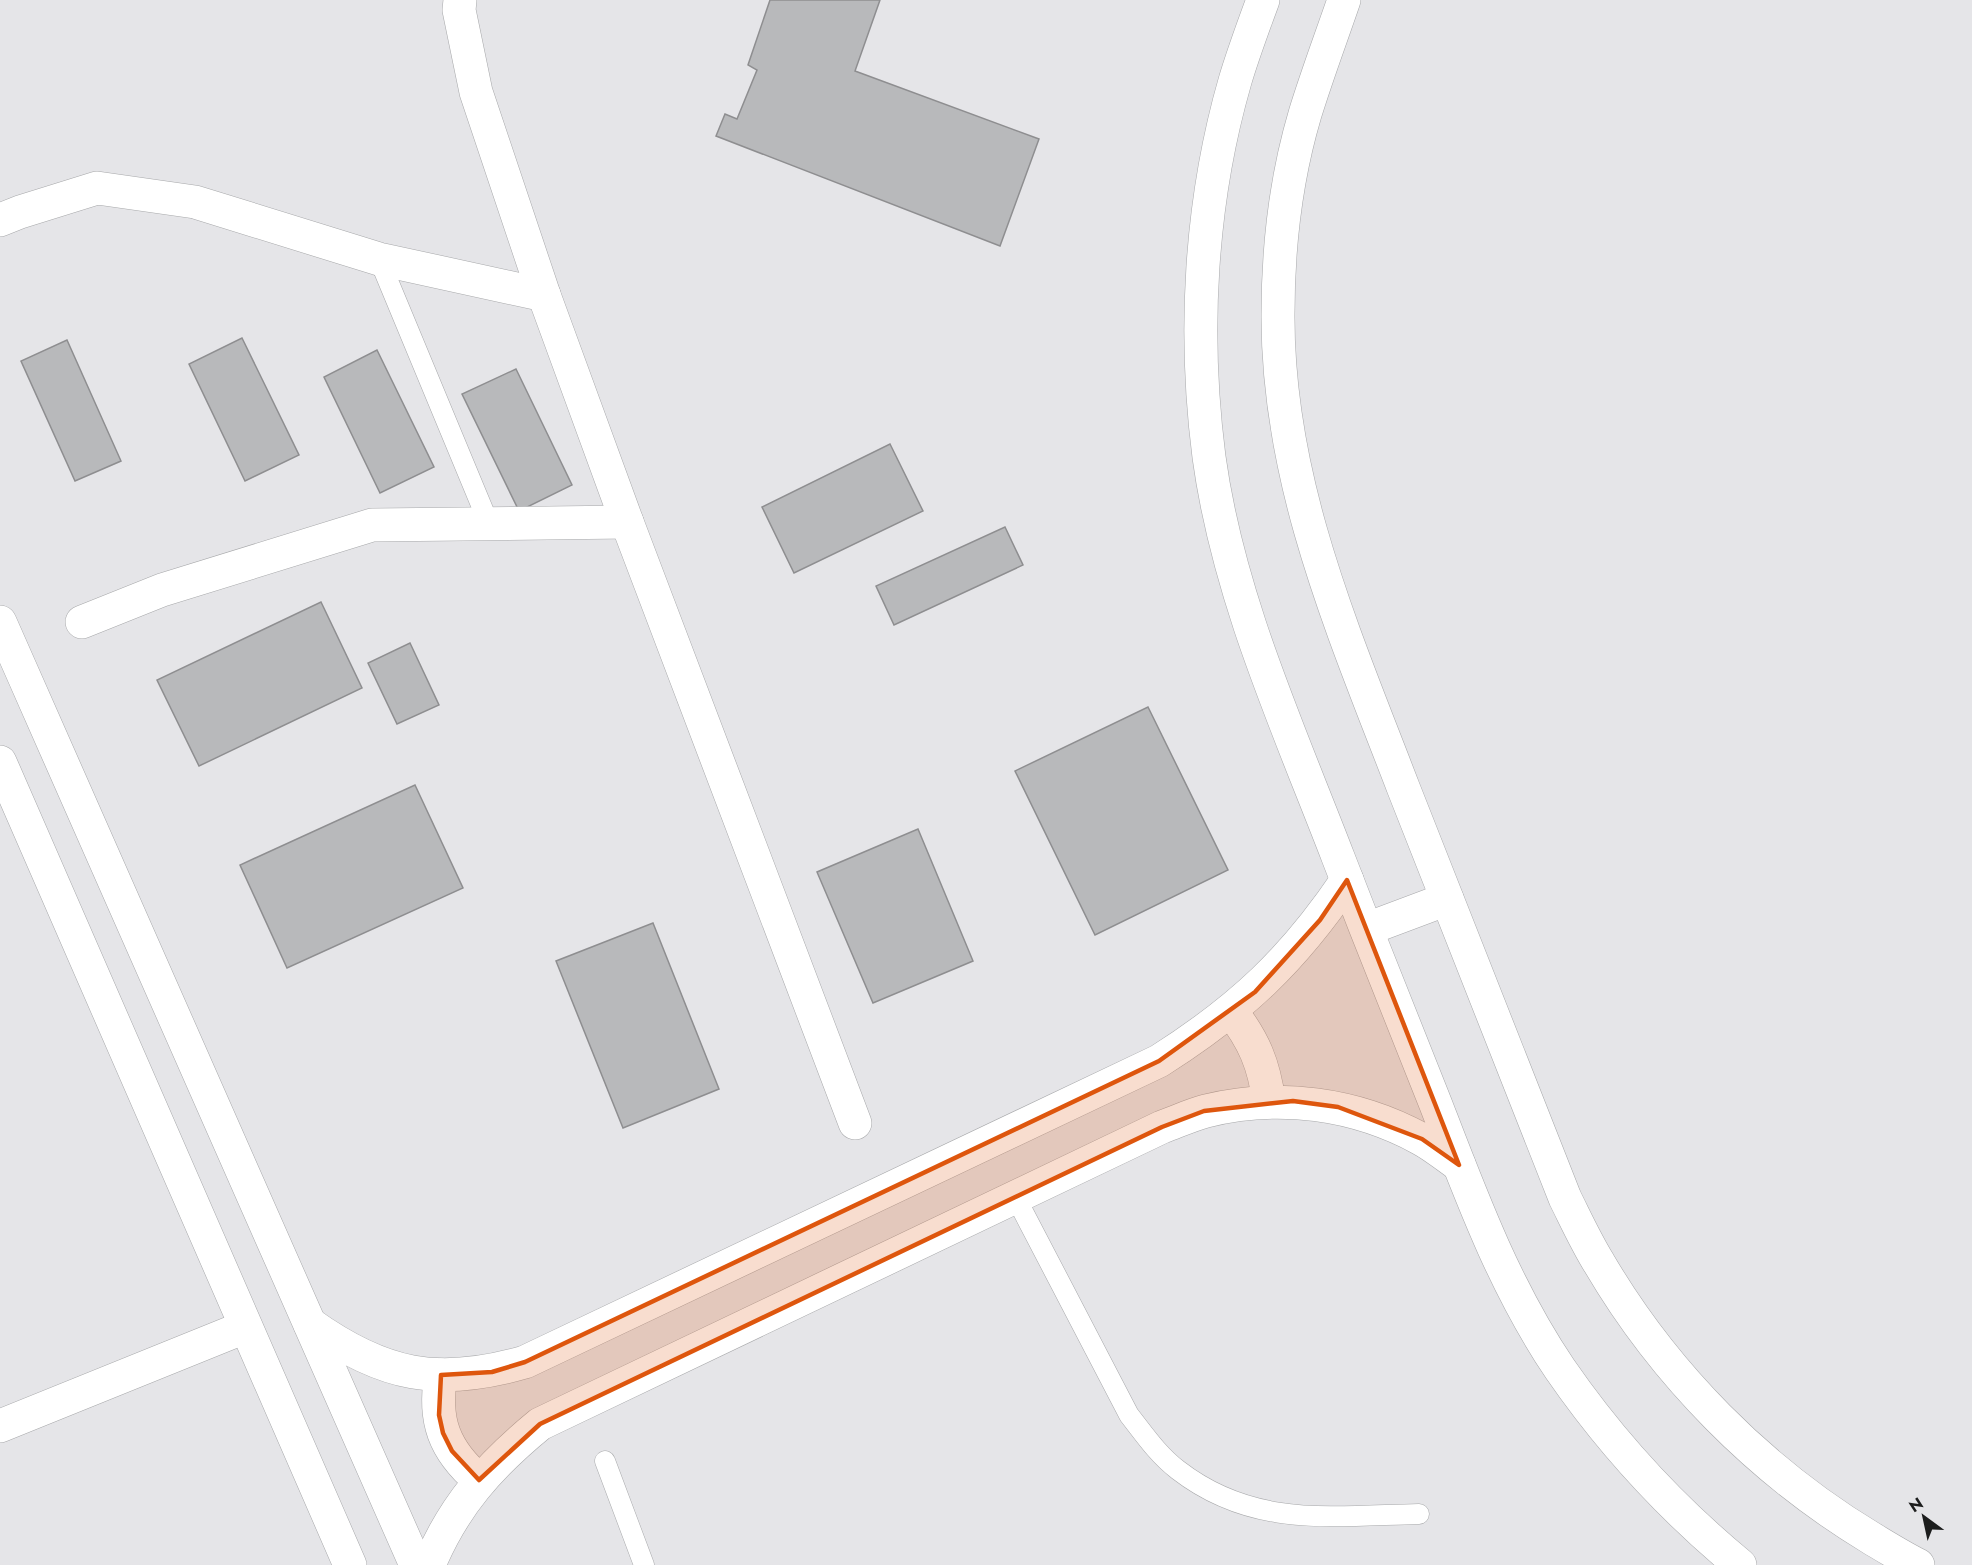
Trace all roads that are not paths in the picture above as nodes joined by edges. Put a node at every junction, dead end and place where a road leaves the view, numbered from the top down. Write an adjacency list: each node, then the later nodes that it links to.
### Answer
1 (460, 0): 6 (street)
2 (1263, 0): 13 (street)
3 (1344, 0): 14 (street)
4 (0, 220): 5 (street)
5 (379, 259): 6 (street); 8 (lane)
6 (544, 295): 7 (street)
7 (627, 522): 8 (street); 18 (street)
8 (489, 524): 10 (street)
9 (0, 622): 11 (street)
10 (82, 622)
11 (12, 682): 21 (street)
12 (1, 768): 22 (street)
13 (1347, 880): 15 (street); 16 (street)
14 (1447, 899): 15 (street); 33 (street)
15 (1367, 929): 19 (street)
16 (1232, 1011): 17 (street); 23 (street)
17 (1269, 1102): 19 (street); 20 (street)
18 (855, 1123)
19 (1459, 1165): 32 (street)
20 (1016, 1197): 26 (street); 27 (lane)
21 (310, 1323): 23 (street); 29 (street)
22 (246, 1326): 24 (street); 28 (street)
23 (441, 1375): 26 (street)
24 (0, 1426)
25 (605, 1461): 31 (lane)
26 (479, 1480): 30 (street)
27 (1419, 1514)
28 (350, 1565)
29 (416, 1565)
30 (429, 1565)
31 (644, 1565)
32 (1740, 1565)
33 (1918, 1565)

